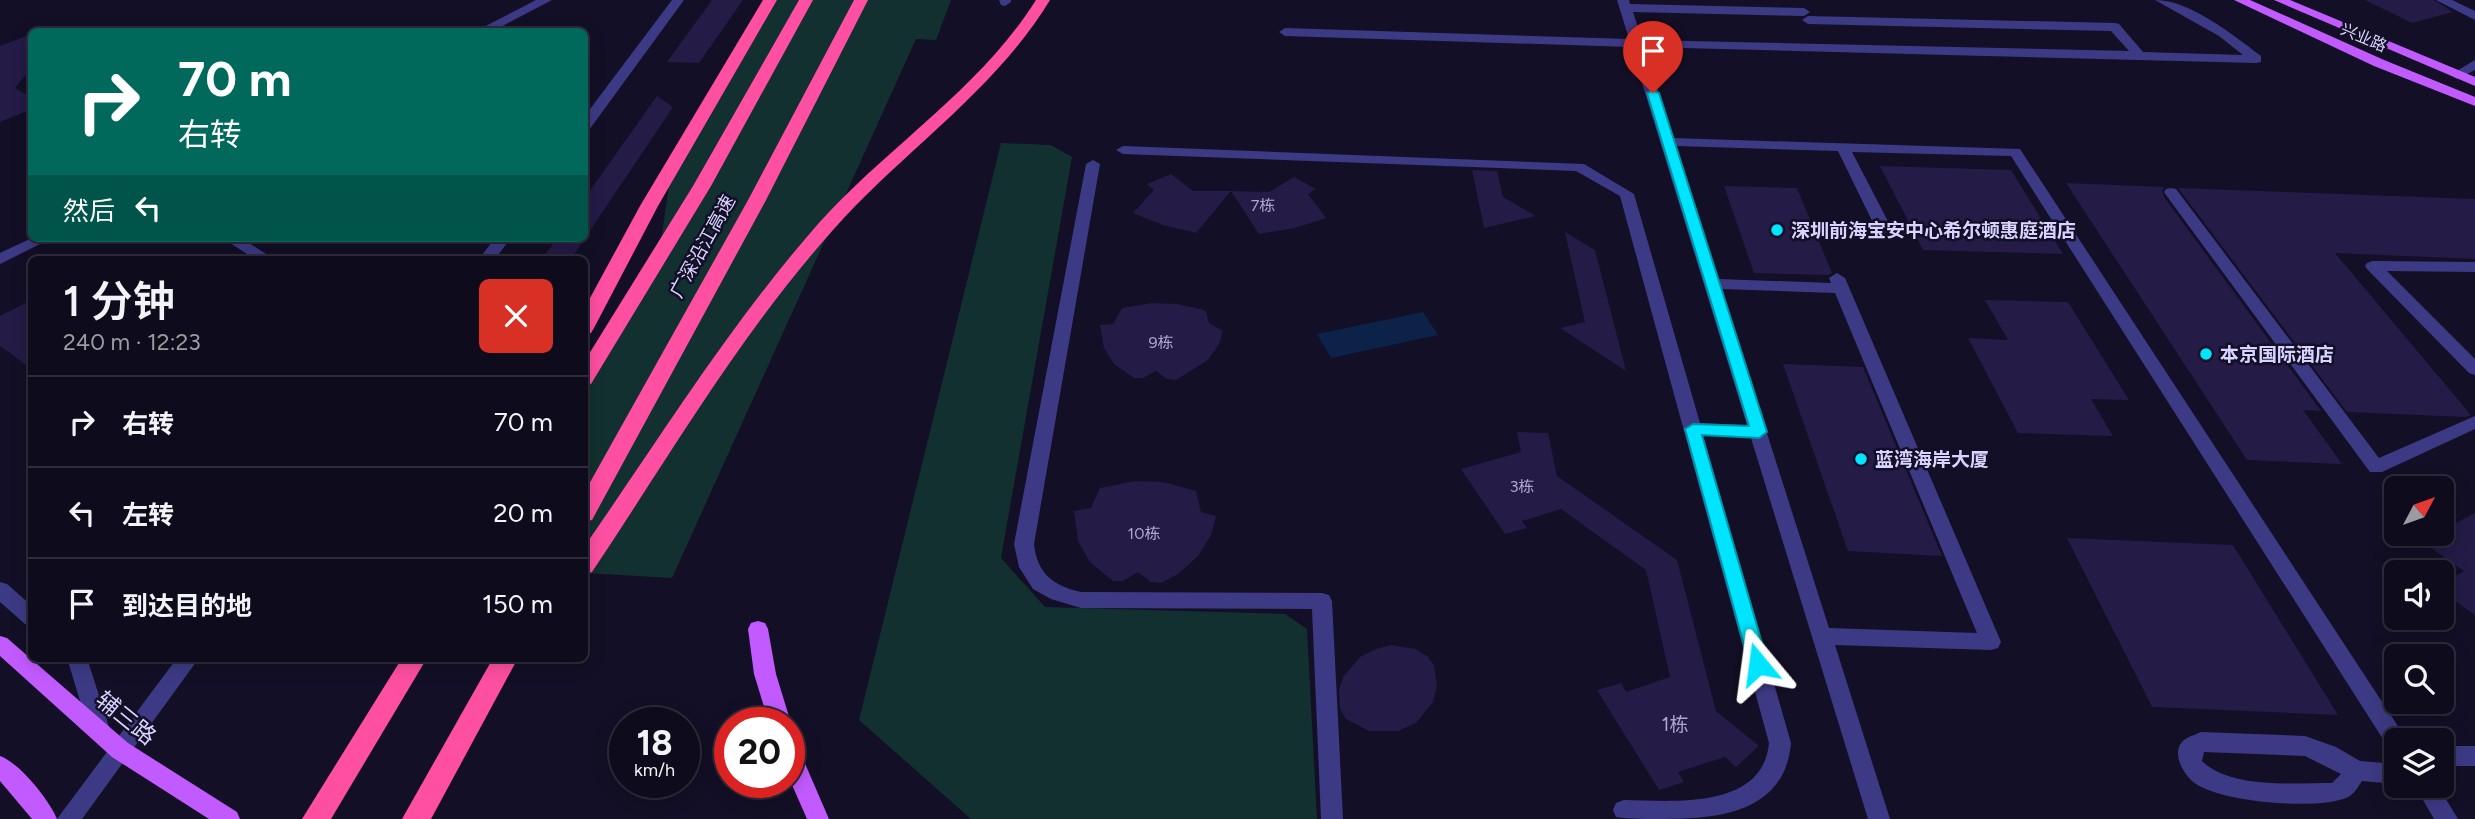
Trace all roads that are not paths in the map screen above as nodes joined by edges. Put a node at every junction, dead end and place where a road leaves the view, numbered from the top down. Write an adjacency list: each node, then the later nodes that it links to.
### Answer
1 (546, 0): 14 (street)
2 (678, 0): 23 (street)
3 (770, 0): 38 (highway)
4 (806, 0): 40 (highway, 广深沿江高速)
5 (861, 0): 44 (highway, 广深沿江高速)
6 (1043, 0): 45 (highway)
7 (2161, 0): 18 (street)
8 (2240, 0): 22 (main road, 兴业路)
9 (2280, 0): 20 (main road, 兴业路)
10 (2442, 0): 13 (street)
11 (1624, 4): 12 (street); 16 (street)
12 (1803, 11): 17 (street); 18 (street)
13 (2475, 16)
14 (488, 28)
15 (1285, 32): 16 (street)
16 (1637, 45): 17 (street); 24 (street)
17 (1824, 46): 18 (street)
18 (2138, 55)
19 (2475, 64): 20 (street)
20 (2457, 75): 21 (main road, 兴业路)
21 (2475, 82)
22 (2475, 102)
23 (588, 122)
24 (1668, 142): 25 (street); 37 (street)
25 (1843, 147): 29 (street); 58 (street)
26 (1123, 150): 42 (street)
27 (1093, 164): 79 (street)
28 (2171, 192): 41 (street)
29 (1884, 229)
30 (36, 242): 35 (street)
31 (237, 242): 33 (street)
32 (500, 242): 34 (street)
33 (261, 256)
34 (489, 256)
35 (0, 259)
36 (2475, 267): 39 (street)
37 (1713, 284): 43 (street); 49 (street)
38 (588, 320)
39 (2475, 369)
40 (588, 372)
41 (2475, 422)
42 (1693, 429): 43 (street); 72 (street)
43 (1759, 432): 49 (street)
44 (588, 507)
45 (588, 560)
46 (0, 590): 47 (street)
47 (28, 614)
48 (758, 629): 57 (main road)
49 (1822, 636): 80 (street)
50 (0, 644): 59 (main road, 辅三路)
51 (78, 662): 59 (street)
52 (186, 662): 60 (street)
53 (406, 662): 63 (highway)
54 (413, 662): 63 (highway)
55 (504, 662): 67 (highway)
56 (519, 662): 67 (highway)
57 (775, 707)
58 (2388, 728)
59 (99, 730): 60 (main road, 辅三路)
60 (120, 750): 74 (street); 75 (main road, 辅三路)
61 (2454, 756): 62 (street)
62 (2475, 756)
63 (351, 765): 76 (highway)
64 (0, 766): 70 (main road)
65 (2356, 771): 65 (street); 66 (street)
66 (2384, 773)
67 (441, 777): 77 (highway)
68 (0, 783): 70 (street)
69 (805, 789): 78 (main road)
70 (25, 791): 73 (main road)
71 (2434, 798): 81 (street)
72 (1624, 810)
73 (46, 819)
74 (68, 819)
75 (229, 819)
76 (316, 819)
77 (416, 819)
78 (818, 819)
79 (1332, 819)
80 (1879, 819)
81 (2447, 819)

